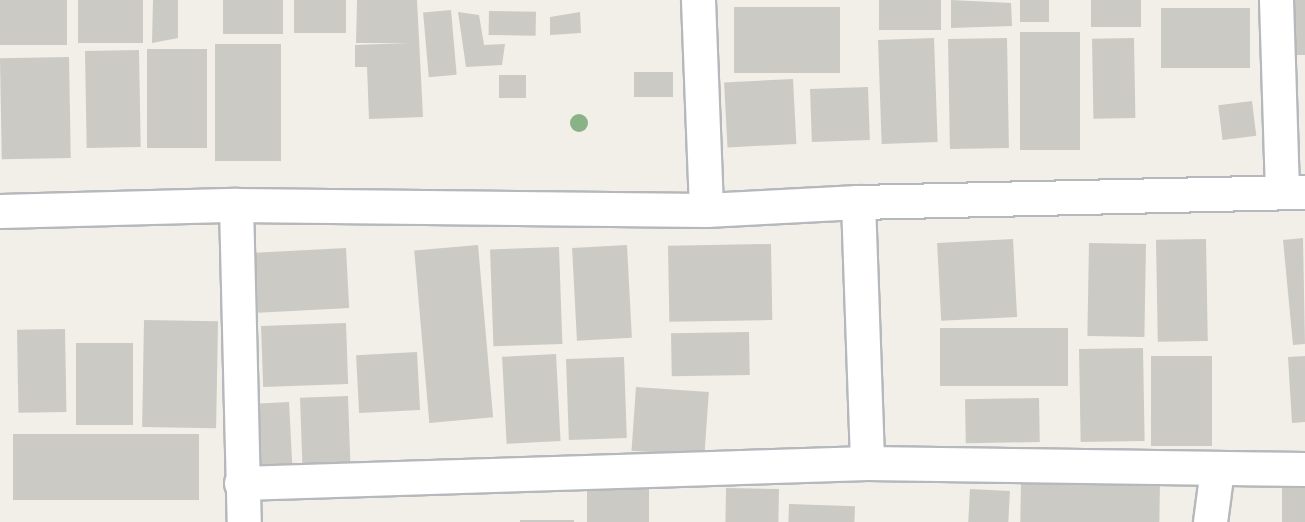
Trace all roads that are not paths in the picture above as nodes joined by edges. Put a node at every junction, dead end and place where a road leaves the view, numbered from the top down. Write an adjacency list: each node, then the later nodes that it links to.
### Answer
1 (698, 0): 6 (street)
2 (1276, 0): 3 (street)
3 (1294, 191): 4 (street)
4 (858, 202): 6 (street); 8 (street)
5 (236, 205): 6 (street); 7 (street); 11 (street)
6 (705, 210)
7 (0, 211)
8 (867, 463): 9 (street); 11 (street)
9 (1217, 469): 10 (street); 13 (street)
10 (1305, 469)
11 (242, 483): 12 (street)
12 (244, 522)
13 (1209, 522)

